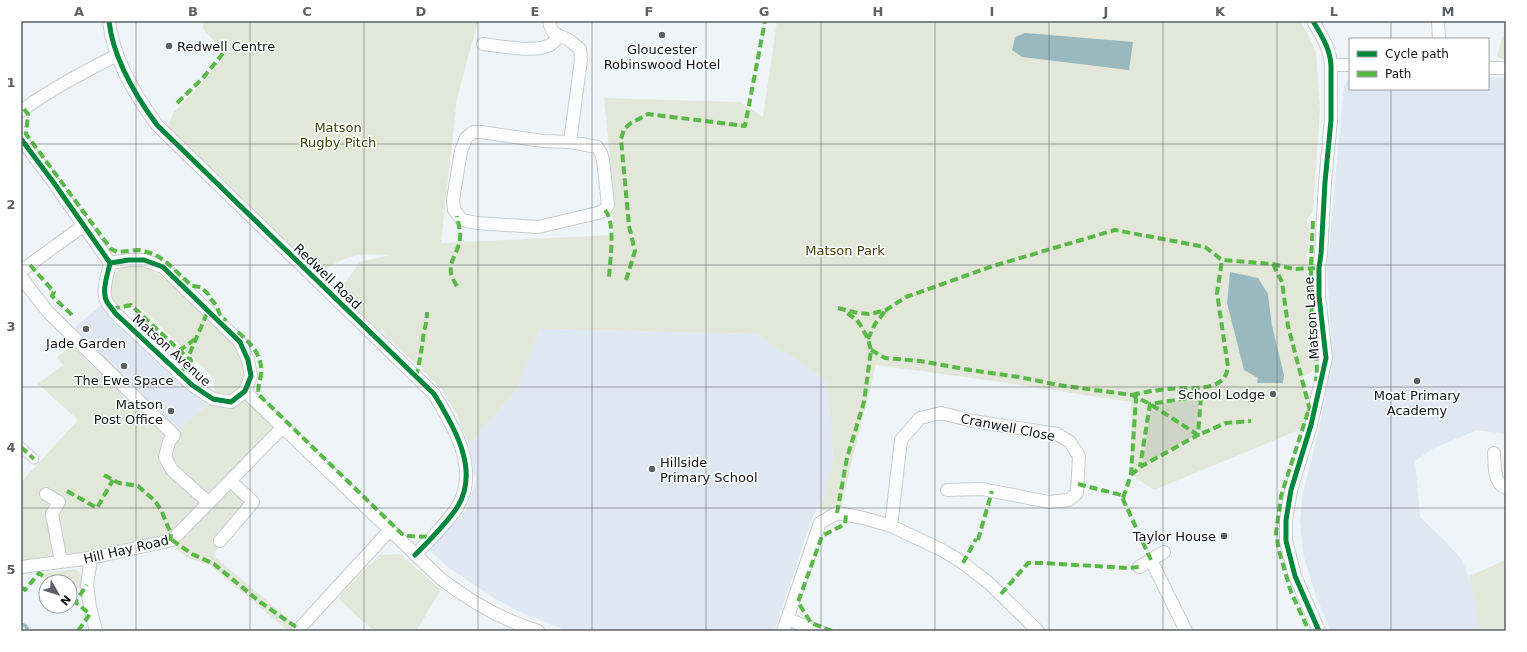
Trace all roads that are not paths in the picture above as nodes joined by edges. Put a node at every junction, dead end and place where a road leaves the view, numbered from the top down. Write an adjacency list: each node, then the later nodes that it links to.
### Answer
1 (109, 21): 8 (street, Redwell Road)
2 (549, 21): 5 (street)
3 (1313, 21): 9 (street, Matson Lane)
4 (1438, 21): 6 (street)
5 (559, 36): 7 (street); 15 (street)
6 (1439, 38)
7 (483, 44)
8 (117, 55): 13 (street); 34 (street, Redwell Road)
9 (1331, 65): 10 (street); 47 (street, Matson Lane)
10 (1349, 65)
11 (1489, 68): 12 (street)
12 (1506, 68)
13 (21, 111)
14 (21, 139): 16 (street)
15 (570, 142): 15 (street)
16 (83, 226): 17 (street); 18 (street)
17 (110, 263): 20 (street); 20 (street, Matson Avenue)
18 (21, 271)
19 (21, 277): 29 (street)
20 (245, 391): 21 (street)
21 (282, 428): 25 (street, Hill Hay Road); 31 (street)
22 (21, 447): 24 (street)
23 (1494, 453): 26 (street)
24 (34, 459)
25 (231, 481): 29 (street, Hill Hay Road); 32 (street)
26 (1506, 488)
27 (947, 490): 30 (street, Cranwell Close)
28 (46, 494): 37 (street)
29 (209, 503): 35 (street, Hill Hay Road)
30 (891, 526): 40 (street); 45 (street)
31 (390, 530): 34 (street); 41 (street)
32 (220, 541)
33 (1164, 552): 36 (street)
34 (415, 555): 43 (street)
35 (91, 558): 37 (street, Hill Hay Road); 42 (street)
36 (1151, 560): 39 (street); 46 (street)
37 (61, 562): 38 (street, Hill Hay Road)
38 (21, 567)
39 (1139, 567)
40 (785, 625): 44 (street)
41 (299, 630)
42 (96, 631)
43 (538, 631)
44 (819, 631)
45 (1038, 631)
46 (1186, 631)
47 (1319, 631)

